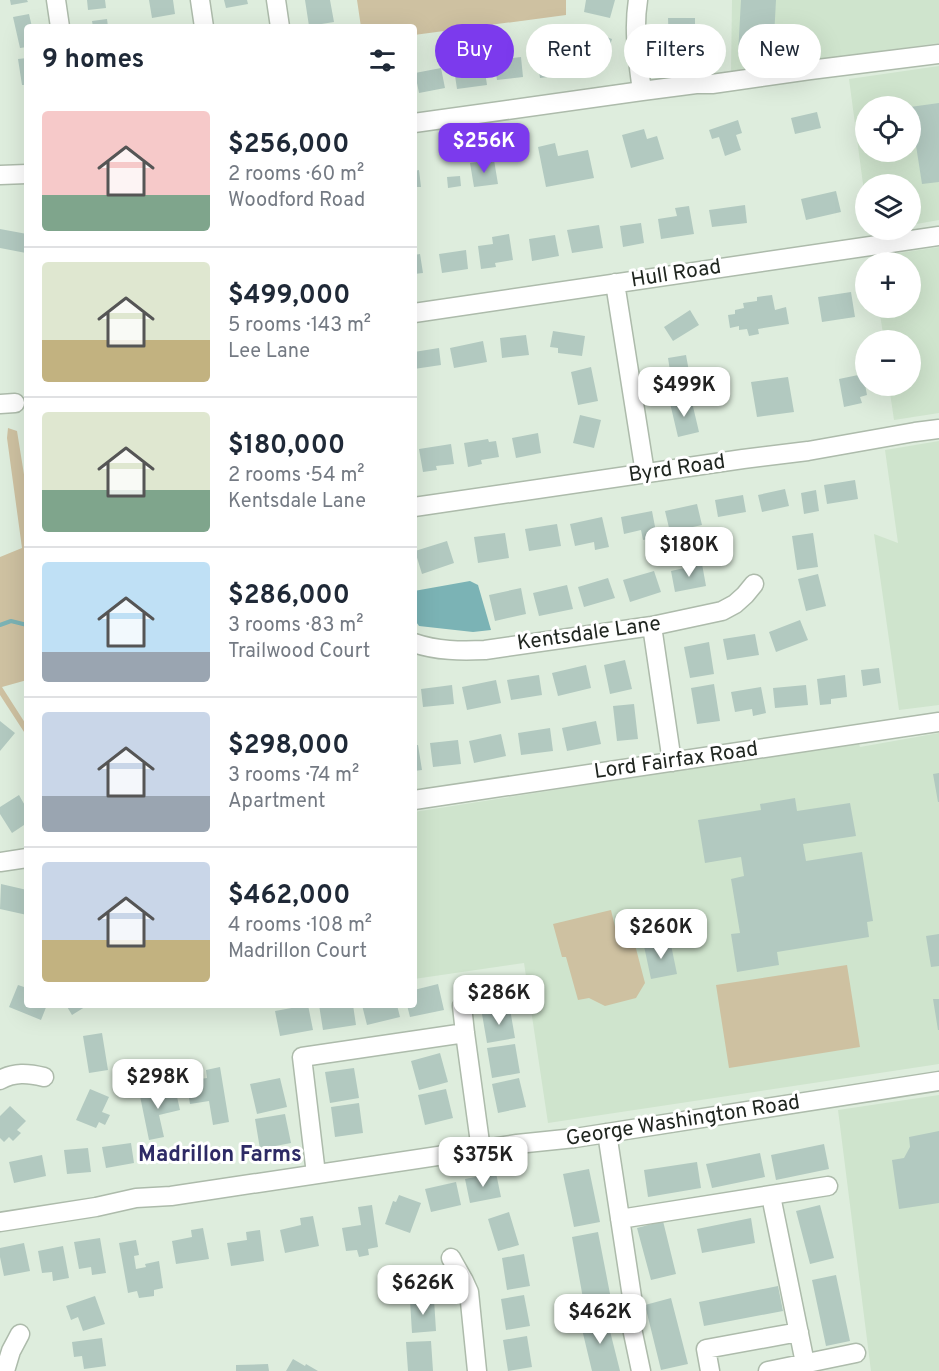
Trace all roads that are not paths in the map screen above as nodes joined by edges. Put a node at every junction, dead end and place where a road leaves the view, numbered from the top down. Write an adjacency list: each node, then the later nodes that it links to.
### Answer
1 (56, 0): 5 (street)
2 (200, 0): 6 (street)
3 (276, 0): 7 (street)
4 (638, 0): 9 (street)
5 (60, 24)
6 (204, 24)
7 (280, 24)
8 (939, 54): 9 (street)
9 (642, 91): 10 (street)
10 (417, 123)
11 (24, 174): 12 (street)
12 (0, 175)
13 (939, 236): 14 (street, Hull Road)
14 (615, 283): 15 (street, Hull Road); 17 (street)
15 (417, 313)
16 (939, 429): 17 (street, Byrd Road)
17 (645, 473): 18 (street, Byrd Road)
18 (417, 507)
19 (754, 584): 20 (street, Kentsdale Lane)
20 (652, 626): 21 (street, Kentsdale Lane); 23 (street)
21 (417, 644)
22 (939, 722): 23 (street, Lord Fairfax Road)
23 (672, 762): 24 (street, Lord Fairfax Road)
24 (417, 800)
25 (24, 858): 26 (street)
26 (0, 862)
27 (462, 1006): 28 (street)
28 (465, 1033): 33 (street); 34 (street)
29 (44, 1077): 30 (street)
30 (0, 1080)
31 (939, 1081): 32 (street, George Washington Road)
32 (607, 1133): 33 (street, George Washington Road); 37 (street)
33 (481, 1150): 34 (street, George Washington Road)
34 (316, 1174): 38 (street, George Washington Road)
35 (828, 1186): 36 (street)
36 (771, 1196): 37 (street); 40 (street)
37 (620, 1219): 46 (street)
38 (0, 1222)
39 (451, 1258): 45 (street)
40 (800, 1332): 43 (street); 47 (street)
41 (20, 1334): 44 (street)
42 (856, 1353): 43 (street)
43 (806, 1363): 48 (street)
44 (5, 1371)
45 (477, 1371)
46 (641, 1371)
47 (710, 1371)
48 (768, 1371)

